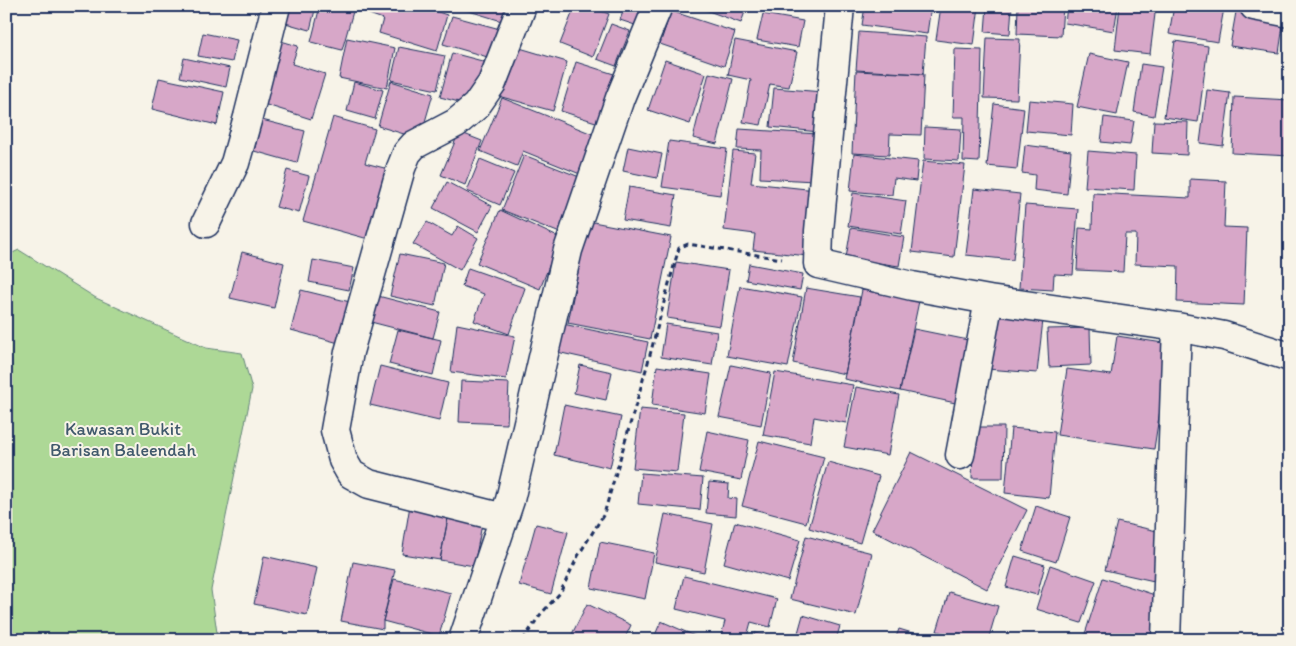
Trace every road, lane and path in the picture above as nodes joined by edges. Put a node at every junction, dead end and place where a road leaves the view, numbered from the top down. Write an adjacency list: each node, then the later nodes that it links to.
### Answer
1 (276, 6): 7 (street)
2 (522, 6): 13 (street)
3 (658, 6): 13 (street)
4 (840, 6): 8 (street)
5 (1254, 6): 6 (street)
6 (1290, 13)
7 (206, 224)
8 (818, 264): 9 (street); 15 (path)
9 (988, 300): 10 (street); 12 (street)
10 (1177, 327): 11 (street); 16 (street)
11 (1290, 357)
12 (960, 455)
13 (504, 518): 14 (street)
14 (463, 640)
15 (523, 640)
16 (1166, 640)

